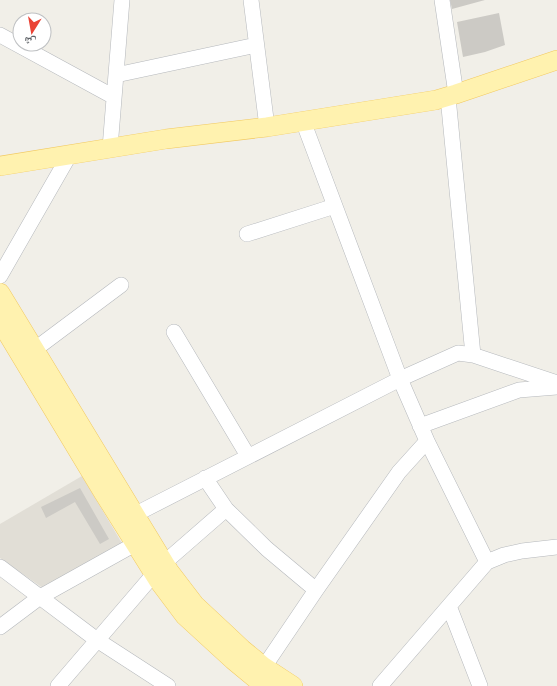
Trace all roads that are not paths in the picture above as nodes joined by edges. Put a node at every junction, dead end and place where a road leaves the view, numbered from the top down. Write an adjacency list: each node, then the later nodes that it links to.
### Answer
1 (122, 0): 7 (street)
2 (251, 0): 5 (street)
3 (442, 0): 8 (street)
4 (0, 35): 9 (street)
5 (256, 44): 7 (street); 11 (street)
6 (557, 60): 8 (main road)
7 (116, 75): 9 (street)
8 (452, 95): 10 (main road); 21 (street)
9 (114, 97): 12 (street)
10 (303, 121): 11 (main road); 15 (street)
11 (267, 127): 12 (main road)
12 (110, 148): 13 (main road)
13 (70, 154): 14 (main road); 18 (street)
14 (0, 166)
15 (335, 206): 16 (street); 22 (street)
16 (246, 234)
17 (121, 285): 20 (street)
18 (1, 305): 20 (main road); 31 (main road)
19 (174, 332): 27 (street)
20 (34, 350): 30 (main road)
21 (473, 355): 22 (street); 23 (street)
22 (400, 379): 25 (street); 27 (street)
23 (557, 383)
24 (557, 387): 25 (street)
25 (420, 426): 26 (street)
26 (427, 441): 33 (street); 36 (street)
27 (248, 456): 28 (street)
28 (205, 478): 29 (street); 30 (street)
29 (226, 509): 35 (street); 36 (street)
30 (134, 515): 35 (main road)
31 (135, 544): 35 (main road); 37 (street)
32 (557, 547): 33 (street)
33 (487, 562): 38 (street)
34 (0, 567): 37 (street)
35 (159, 568): 40 (street); 41 (main road); 44 (main road)
36 (316, 590): 41 (street)
37 (40, 597): 39 (street); 40 (street)
38 (449, 606): 46 (street); 47 (street)
39 (0, 627)
40 (97, 640): 42 (street); 43 (street)
41 (264, 666): 45 (main road)
42 (164, 685)
43 (58, 686)
44 (266, 686)
45 (293, 686)
46 (380, 686)
47 (480, 686)

